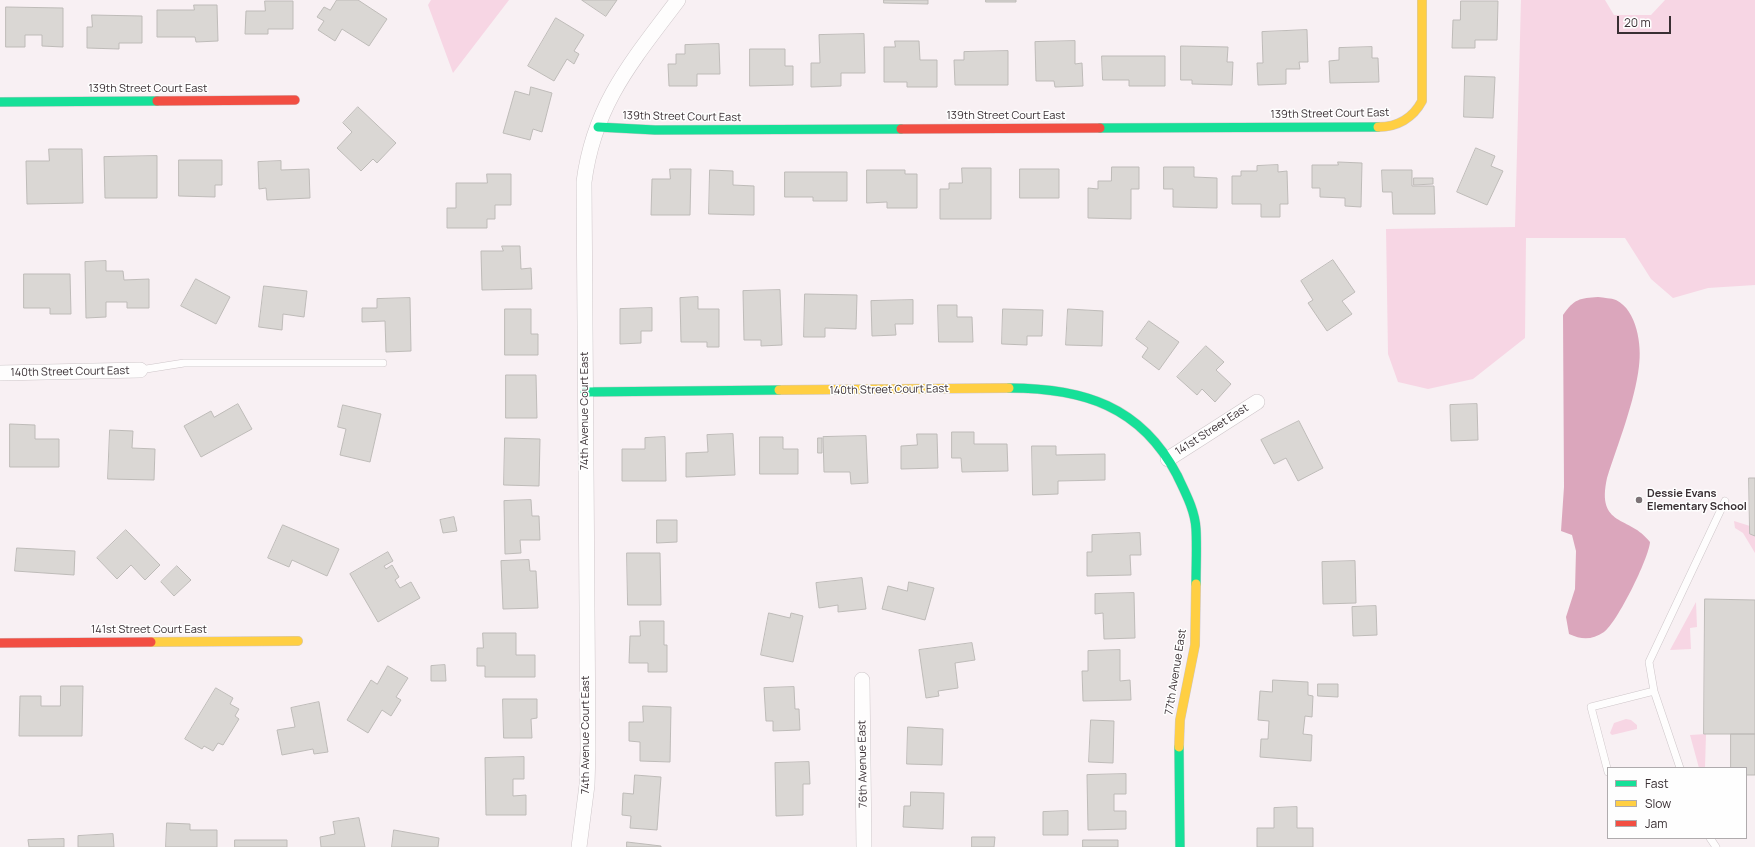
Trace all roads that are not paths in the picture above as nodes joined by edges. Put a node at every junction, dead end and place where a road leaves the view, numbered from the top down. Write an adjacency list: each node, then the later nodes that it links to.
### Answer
1 (678, 0): 5 (street, 74th Avenue Court East)
2 (1422, 0): 5 (street, 139th Street Court East)
3 (295, 100): 4 (street, 139th Street Court East)
4 (0, 102)
5 (598, 127): 9 (street, 74th Avenue Court East)
6 (383, 363): 7 (lane)
7 (140, 370): 8 (street, 140th Street Court East)
8 (0, 373)
9 (585, 392): 11 (street, 140th Street Court East); 19 (street, 74th Avenue Court East)
10 (1257, 402): 11 (street, 141st Street East)
11 (1168, 459): 21 (street, 77th Avenue East)
12 (1725, 501): 16 (lane)
13 (298, 641): 14 (street, 141st Street Court East)
14 (0, 643)
15 (862, 680): 20 (street, 76th Avenue East)
16 (1654, 691): 17 (lane); 18 (lane)
17 (1680, 767)
18 (1607, 768)
19 (579, 847)
20 (864, 847)
21 (1180, 847)

